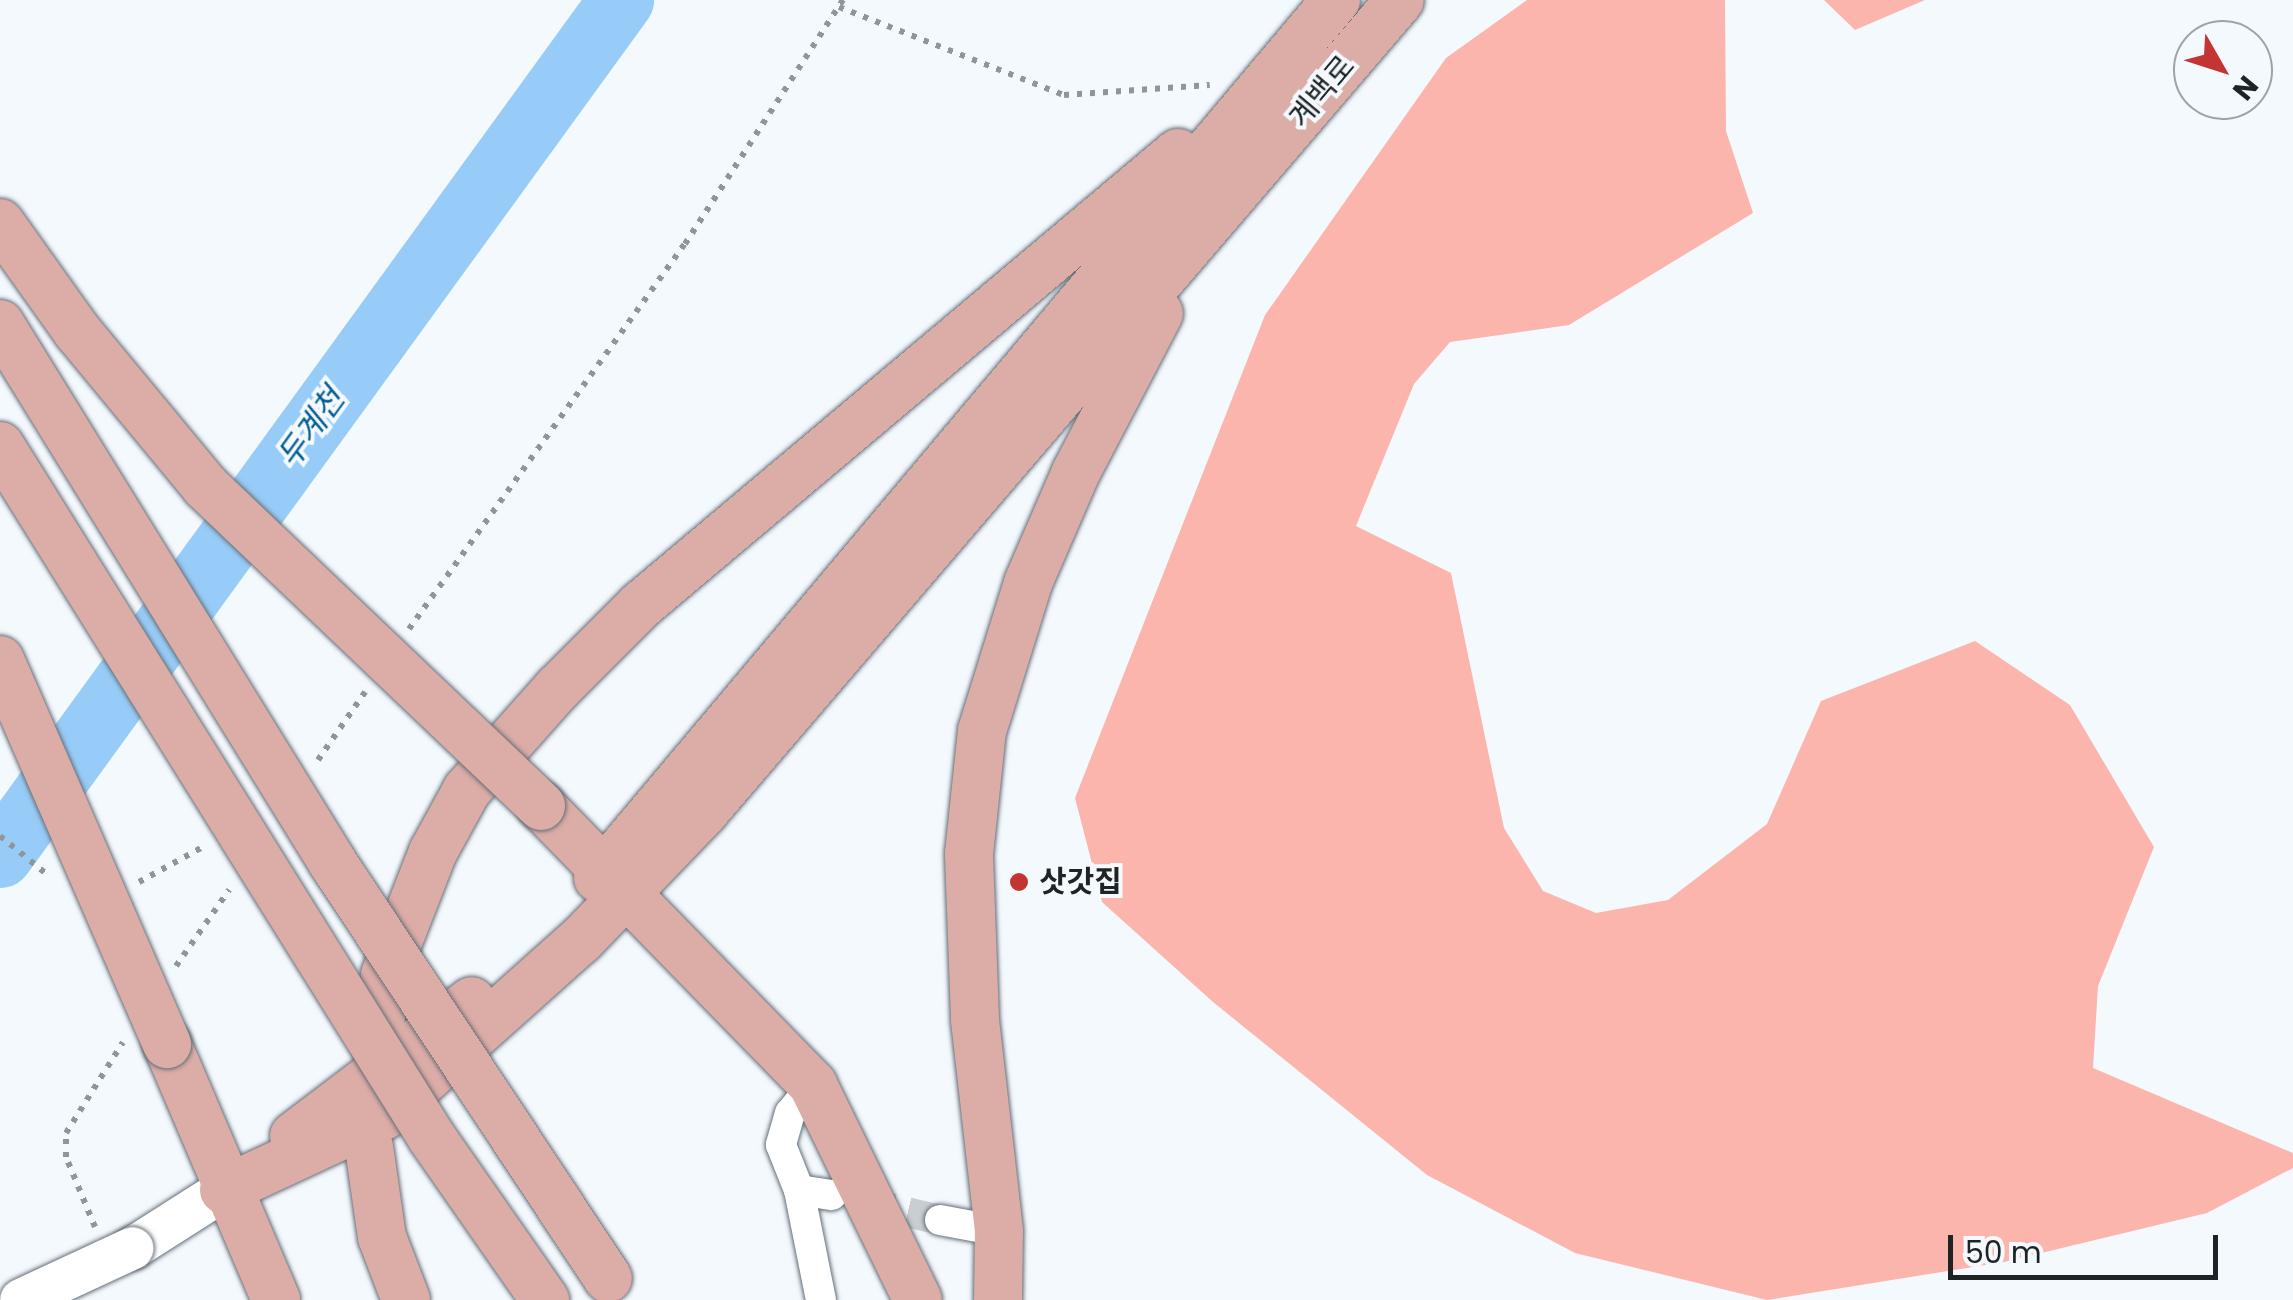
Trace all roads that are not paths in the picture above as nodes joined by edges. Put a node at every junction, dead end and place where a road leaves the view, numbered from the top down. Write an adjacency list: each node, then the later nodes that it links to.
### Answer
1 (1336, 0): 3 (main road, 계백로)
2 (1400, 0): 4 (main road, 계백로)
3 (1266, 82): 9 (main road); 10 (main road)
4 (1243, 184): 9 (main road); 17 (main road)
5 (0, 223): 9 (main road, bridge)
6 (0, 324): 18 (main road, bridge)
7 (0, 446): 22 (main road, bridge)
8 (0, 660): 13 (main road, bridge)
9 (617, 880): 11 (main road); 13 (main road)
10 (378, 1049)
11 (813, 1084): 14 (street); 24 (main road)
12 (369, 1146): 21 (main road)
13 (224, 1190): 19 (street, bridge); 20 (main road)
14 (798, 1190): 15 (street); 23 (street)
15 (832, 1195)
16 (940, 1220): 17 (street)
17 (998, 1231): 25 (main road)
18 (615, 1289)
19 (21, 1300)
20 (276, 1300)
21 (406, 1300)
22 (545, 1300)
23 (821, 1300)
24 (918, 1300)
25 (998, 1300)

